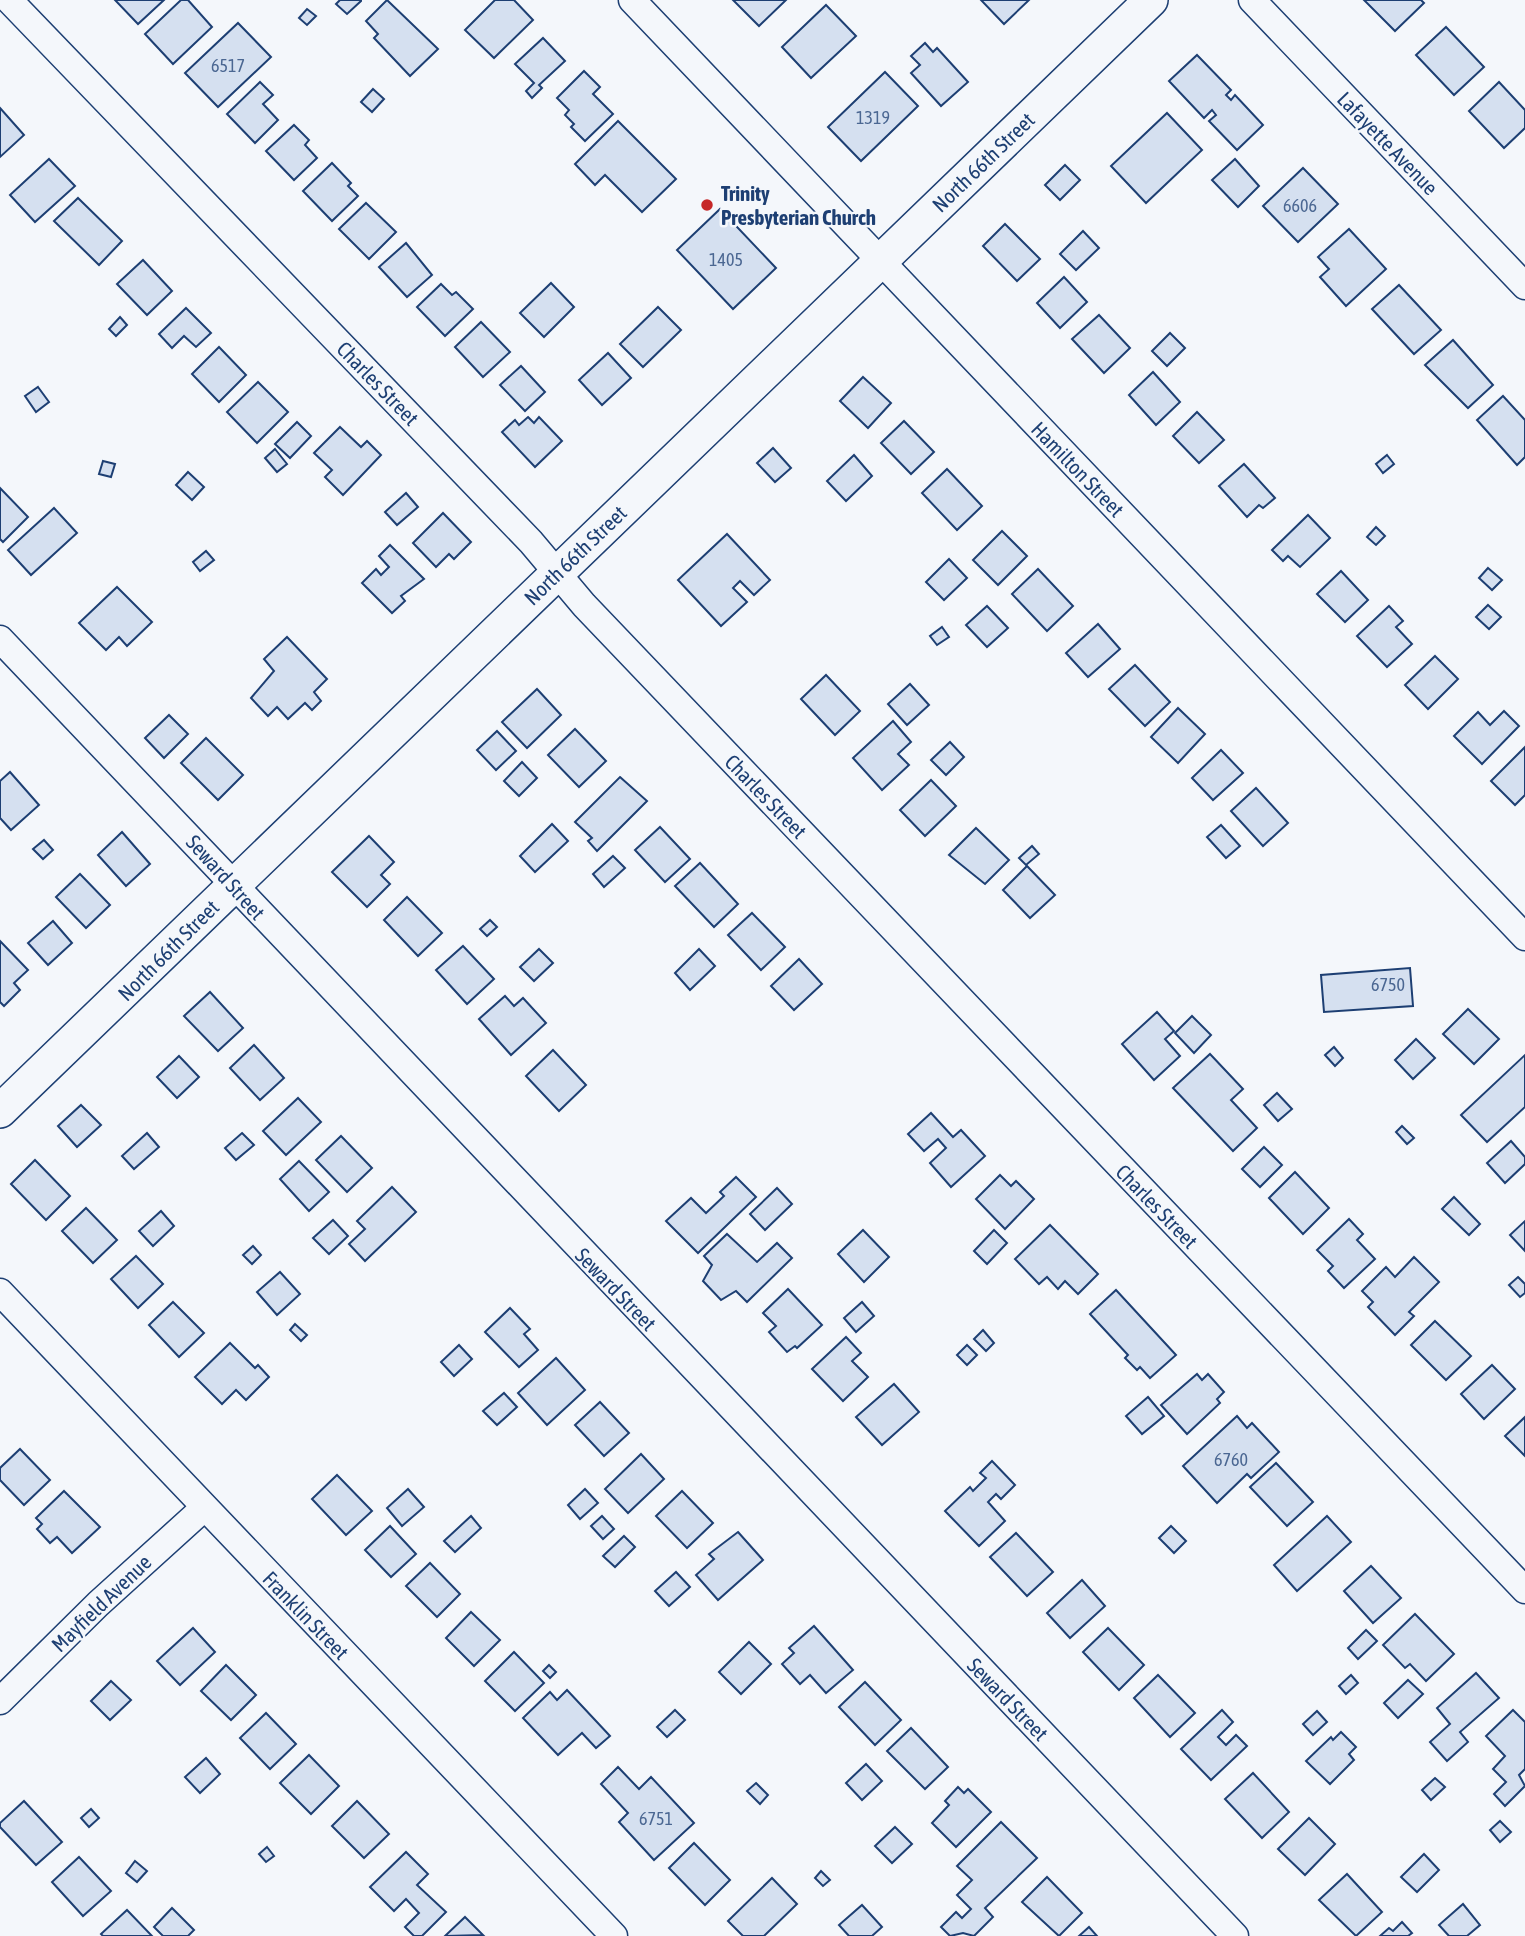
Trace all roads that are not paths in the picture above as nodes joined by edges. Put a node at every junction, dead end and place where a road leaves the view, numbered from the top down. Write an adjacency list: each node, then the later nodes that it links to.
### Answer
1 (9, 0): 7 (street, Charles Street)
2 (632, 0): 5 (street, Hamilton Street)
3 (1151, 0): 5 (street, North 66th Street)
4 (1252, 0): 6 (street, Lafayette Avenue)
5 (880, 261): 7 (street, North 66th Street); 10 (street, Hamilton Street)
6 (1525, 286)
7 (557, 572): 9 (street, North 66th Street); 14 (street, Charles Street)
8 (0, 639): 9 (street, Seward Street)
9 (233, 886): 11 (street, North 66th Street); 17 (street, Seward Street)
10 (1525, 937)
11 (0, 1111)
12 (0, 1292): 13 (street, Franklin Street)
13 (204, 1508): 15 (street, Mayfield Avenue); 16 (street, Franklin Street)
14 (1525, 1590)
15 (0, 1701)
16 (614, 1936)
17 (1235, 1936)

